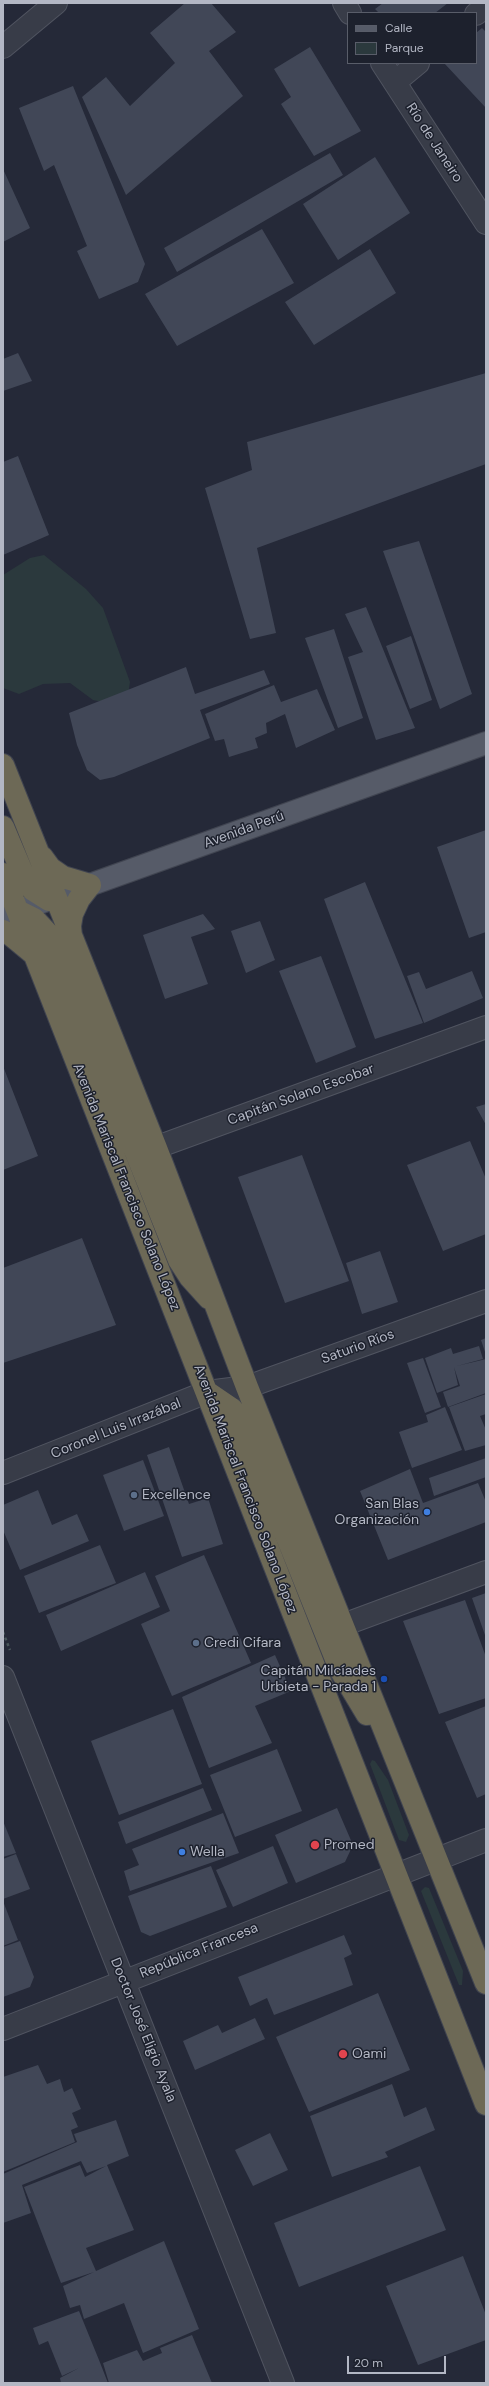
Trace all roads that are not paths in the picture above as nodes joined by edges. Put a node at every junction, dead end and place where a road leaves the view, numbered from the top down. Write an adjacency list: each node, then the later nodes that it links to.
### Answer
1 (56, 3): 6 (street)
2 (344, 3): 4 (street)
3 (486, 6): 5 (street)
4 (349, 12)
5 (477, 13)
6 (3, 47)
7 (383, 64): 9 (street, Río de Janeiro)
8 (417, 64): 9 (street)
9 (395, 82): 10 (street, Río de Janeiro)
10 (486, 223)
11 (486, 743): 16 (main road, Avenida Perú)
12 (3, 765): 14 (highway)
13 (3, 826): 17 (highway)
14 (36, 848): 16 (highway); 17 (highway)
15 (3, 874): 18 (highway, Avenida Mariscal Francisco Solano López)
16 (90, 885): 17 (main road, Avenida Perú); 20 (highway)
17 (52, 899): 18 (main road, Avenida Perú); 20 (highway)
18 (10, 914): 21 (highway, Avenida Mariscal Francisco Solano López); 23 (highway)
19 (3, 931): 21 (highway)
20 (71, 938): 23 (highway)
21 (35, 956): 24 (highway, Avenida Mariscal Francisco Solano López)
22 (486, 1027): 23 (street, Capitán Solano Escobar)
23 (147, 1151): 24 (street, Capitán Solano Escobar); 26 (highway)
24 (116, 1162): 27 (highway, Avenida Mariscal Francisco Solano López)
25 (486, 1301): 26 (street, Saturio Ríos)
26 (239, 1389): 27 (street, Coronel Luis Irrazábal); 30 (highway)
27 (207, 1392): 28 (street, Coronel Luis Irrazábal); 32 (highway); 35 (highway, Avenida Mariscal Francisco Solano López)
28 (3, 1473)
29 (486, 1572): 30 (street)
30 (343, 1625): 32 (highway)
31 (3, 1677): 36 (street, Doctor José Eligio Ayala)
32 (392, 1749): 34 (highway)
33 (486, 1840): 34 (street, República Francesa)
34 (436, 1859): 35 (street, República Francesa); 37 (highway)
35 (396, 1874): 36 (street, República Francesa); 39 (highway, Avenida Mariscal Francisco Solano López)
36 (124, 1981): 38 (street, República Francesa); 40 (street, Doctor José Eligio Ayala)
37 (486, 1983)
38 (3, 2029)
39 (486, 2104)
40 (284, 2383)

